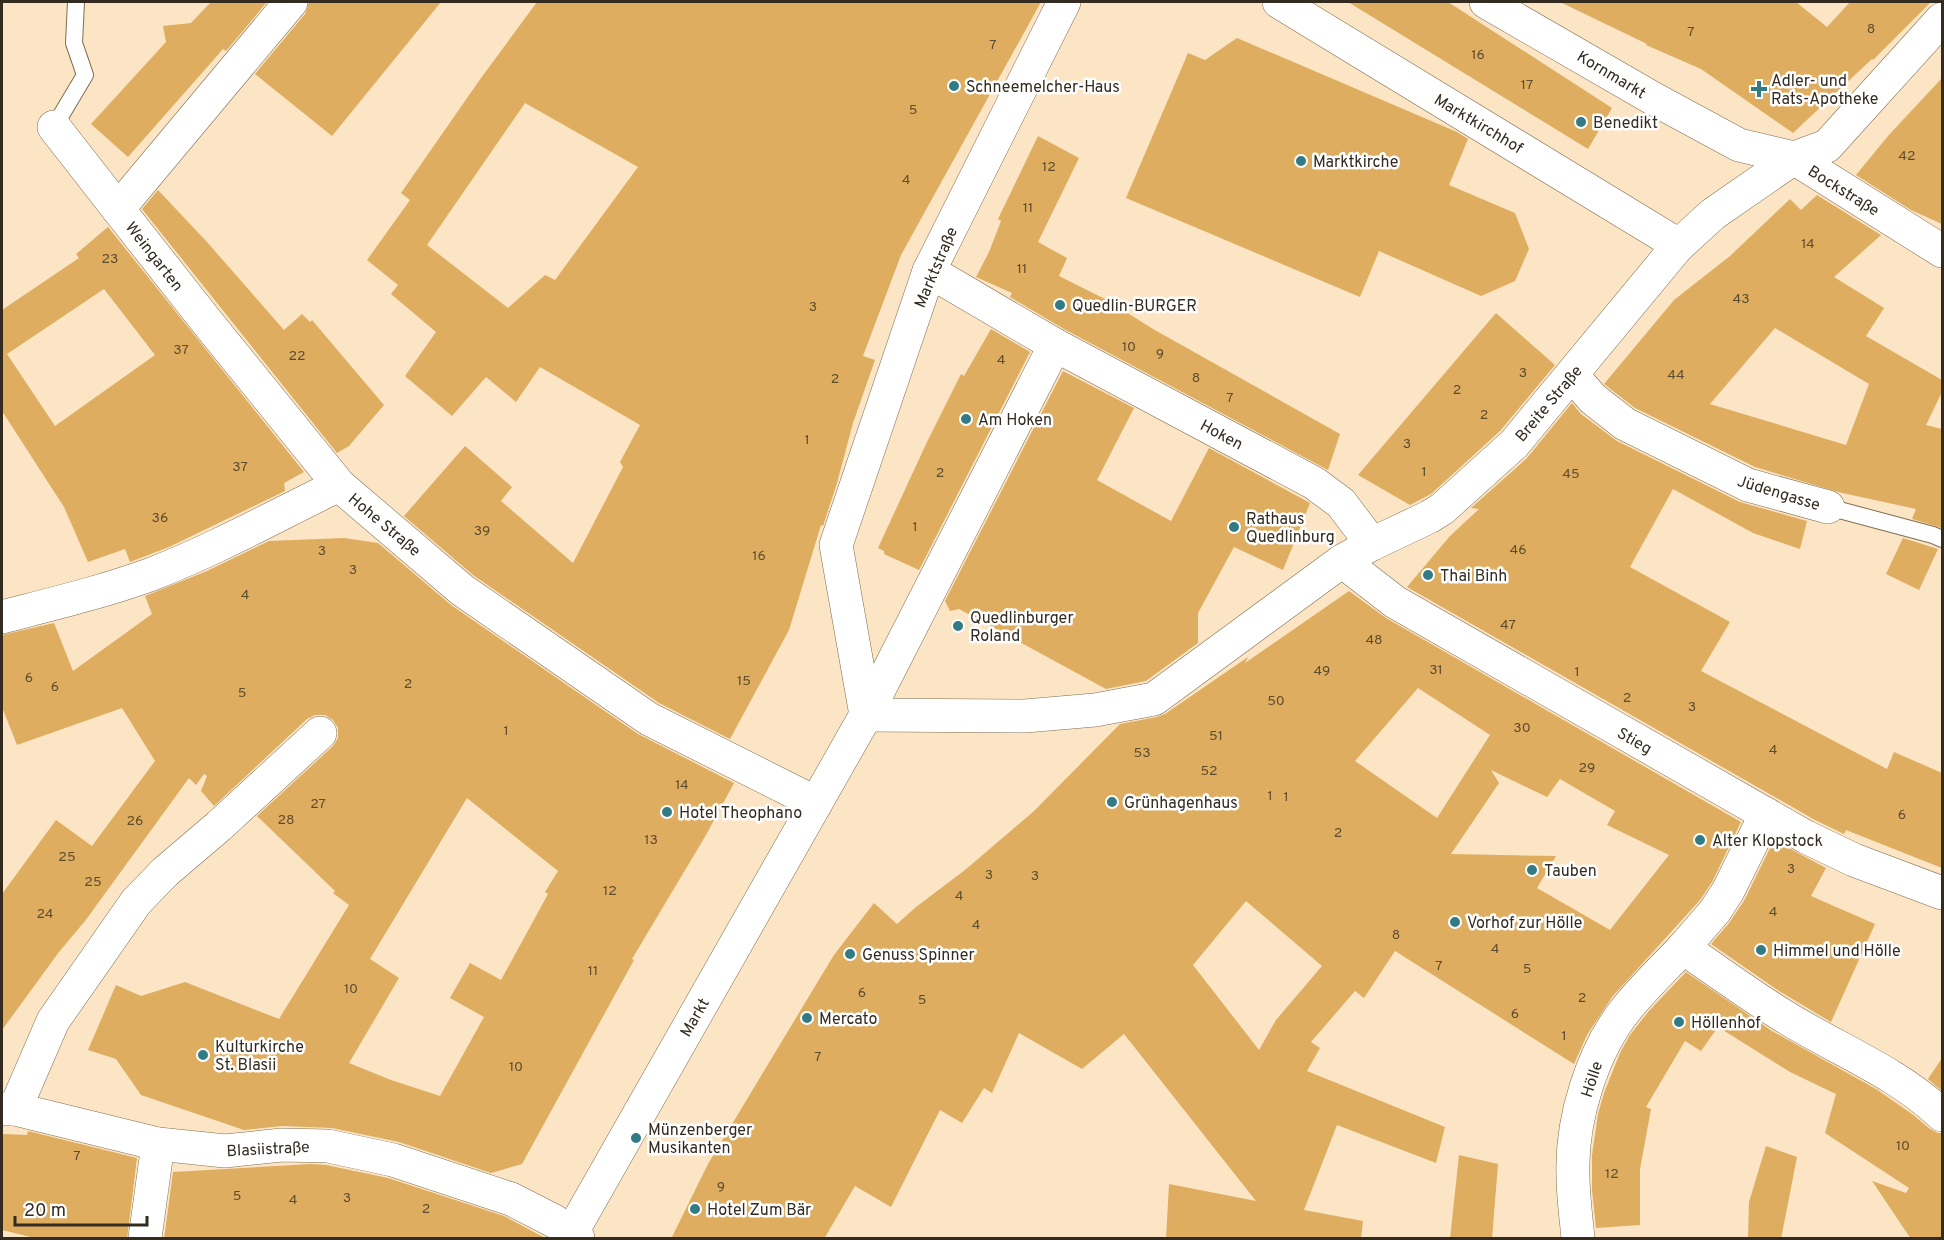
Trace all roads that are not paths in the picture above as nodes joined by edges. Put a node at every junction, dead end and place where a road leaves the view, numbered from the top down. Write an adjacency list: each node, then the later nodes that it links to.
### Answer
1 (76, 2): 7 (lane)
2 (291, 2): 10 (street, Weingarten)
3 (1064, 2): 13 (street, Marktstraße)
4 (1279, 2): 11 (street, Marktkirchhof)
5 (1486, 2): 8 (street, Kornmarkt)
6 (1942, 19): 9 (street, Breite Straße)
7 (54, 127): 10 (street)
8 (1739, 145): 9 (street, Bockstraße)
9 (1794, 158): 11 (street, Breite Straße); 12 (street, Bockstraße)
10 (118, 209): 16 (street, Weingarten)
11 (1677, 247): 15 (street, Breite Straße)
12 (1942, 251)
13 (929, 271): 14 (street, Hoken); 22 (street, Marktstraße)
14 (1055, 345): 19 (street, Hoken); 22 (street, Markt)
15 (1572, 375): 17 (street, Jüdengasse); 19 (street, Breite Straße)
16 (339, 485): 21 (street, Hohe Straße); 24 (street, Hohe Straße)
17 (1828, 507): 18 (lane, Jüdengasse)
18 (1942, 539)
19 (1372, 544): 20 (street, Breite Straße)
20 (1342, 561): 22 (street, Breite Straße); 25 (street, Stieg)
21 (2, 617)
22 (866, 715): 24 (street, Markt)
23 (320, 733): 28 (street, Blasiistraße)
24 (816, 803): 31 (street, Markt)
25 (1766, 814): 26 (street, Stieg); 27 (street, Hölle)
26 (1942, 893)
27 (1683, 948): 29 (street); 33 (street, Hölle)
28 (8, 1109): 30 (street, Blasiistraße)
29 (1942, 1115)
30 (158, 1144): 31 (street, Blasiistraße); 32 (street)
31 (575, 1235)
32 (145, 1239)
33 (1578, 1239)

